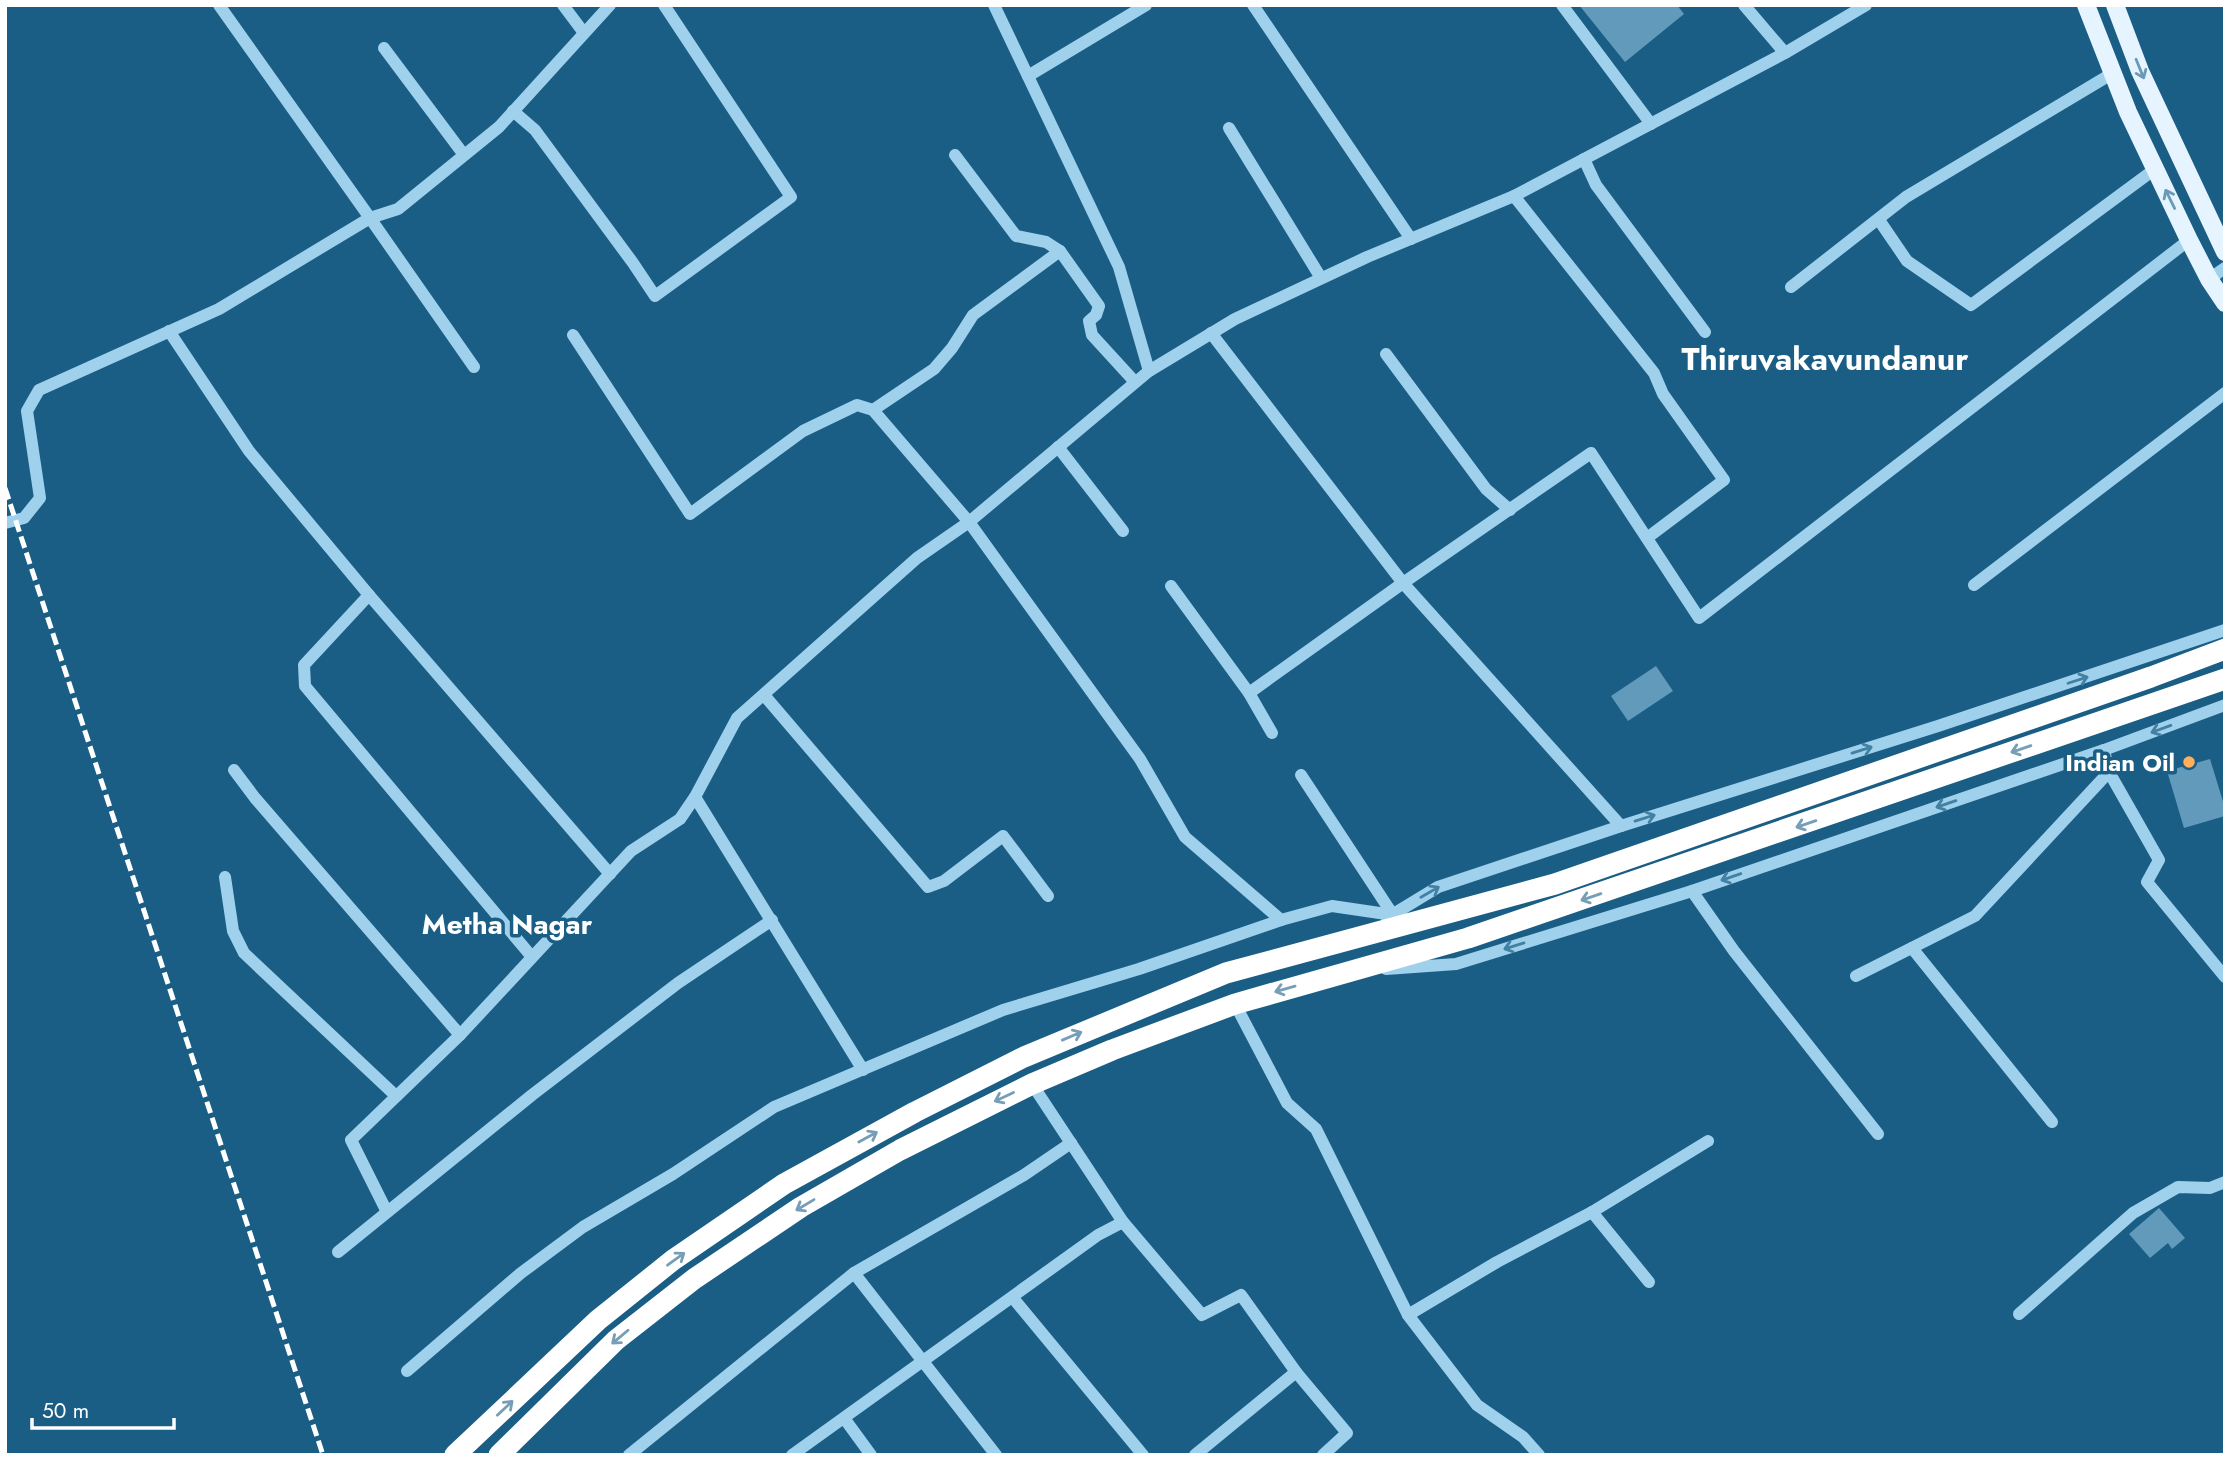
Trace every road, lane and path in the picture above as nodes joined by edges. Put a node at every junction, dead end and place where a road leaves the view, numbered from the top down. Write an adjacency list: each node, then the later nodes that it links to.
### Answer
1 (219, 5): 26 (street)
2 (563, 5): 13 (street)
3 (610, 5): 13 (street)
4 (664, 5): 18 (street)
5 (995, 5): 17 (street)
6 (1146, 5): 17 (street)
7 (1253, 5): 28 (street)
8 (1562, 5): 19 (street)
9 (1744, 5): 15 (street)
10 (2086, 5): 16 (main road)
11 (2115, 5): 31 (main road, one-way to 31)
12 (1857, 7): 15 (street)
13 (584, 33): 18 (street)
14 (384, 48): 21 (street)
15 (1785, 54): 19 (street)
16 (2113, 74): 24 (main road); 27 (street)
17 (1028, 76): 43 (street)
18 (513, 111): 21 (street)
19 (1651, 124): 23 (street)
20 (1229, 128): 33 (street)
21 (464, 155): 26 (street)
22 (955, 155): 30 (street)
23 (1584, 159): 25 (street); 38 (street)
24 (2155, 169): 27 (street); 29 (main road, one-way to 24)
25 (1514, 196): 28 (street); 52 (street)
26 (370, 218): 37 (street); 42 (street)
27 (1879, 220): 35 (street)
28 (1411, 239): 33 (street)
29 (2189, 240): 34 (main road); 52 (street)
30 (1060, 251): 44 (street); 46 (street)
31 (2225, 252)
32 (2225, 268): 34 (street)
33 (1321, 278): 39 (street)
34 (2209, 279): 36 (main road)
35 (1791, 286)
36 (2225, 303)
37 (169, 331): 50 (street); 56 (street)
38 (1705, 332)
39 (1211, 333): 43 (street); 53 (street)
40 (573, 335): 46 (street)
41 (1385, 354): 48 (street)
42 (474, 367)
43 (1149, 370): 44 (street)
44 (1135, 382): 47 (street)
45 (2225, 393): 54 (street)
46 (873, 410): 49 (street)
47 (1058, 447): 49 (street); 51 (street)
48 (1510, 510): 52 (street); 53 (street)
49 (969, 522): 61 (street); 76 (street)
50 (5, 523)
51 (1123, 531)
52 (1647, 538)
53 (1404, 583): 60 (street); 69 (street)
54 (1974, 585)
55 (1171, 586): 60 (street)
56 (369, 594): 70 (street); 79 (street)
57 (2225, 630): 69 (street, one-way to 57)
58 (2225, 649): 77 (highway)
59 (2225, 679): 80 (highway, one-way to 80)
60 (1248, 693): 63 (street)
61 (764, 695): 68 (street); 73 (street)
62 (2225, 705): 64 (street, one-way to 64)
63 (1272, 733)
64 (2104, 750): 66 (street); 72 (street, one-way to 72)
65 (234, 770): 84 (street)
66 (2109, 772): 78 (street); 82 (street)
67 (1301, 775): 74 (street)
68 (695, 797): 70 (street); 75 (street)
69 (1621, 826): 74 (street, one-way to 69)
70 (610, 874): 79 (street)
71 (225, 877): 87 (street)
72 (1692, 891): 80 (street, one-way to 80); 89 (street)
73 (1048, 897)
74 (1393, 915): 76 (street); 77 (street)
75 (772, 920): 85 (street); 93 (street)
76 (1281, 920): 85 (street)
77 (1351, 940): 106 (highway, one-way to 77)
78 (1912, 948): 81 (street); 88 (street)
79 (533, 957): 84 (street)
80 (1351, 971): 83 (highway, one-way to 83)
81 (1856, 976)
82 (2225, 977)
83 (1235, 1003): 86 (highway); 101 (street)
84 (460, 1035): 87 (street)
85 (863, 1070): 103 (street)
86 (1032, 1084): 91 (street); 107 (highway, one-way to 107)
87 (396, 1096): 93 (street)
88 (2052, 1122)
89 (1878, 1134)
90 (1708, 1141): 94 (street)
91 (1072, 1143): 95 (street); 97 (street)
92 (2225, 1182): 100 (street)
93 (387, 1212): 96 (street)
94 (1592, 1212): 98 (street); 101 (street)
95 (1123, 1222): 99 (street); 104 (street)
96 (338, 1252)
97 (854, 1273): 102 (street); 108 (street)
98 (1649, 1282)
99 (1013, 1297): 102 (street); 112 (street)
100 (2019, 1314)
101 (1408, 1315): 115 (street)
102 (925, 1362): 105 (street); 111 (street)
103 (407, 1371)
104 (1296, 1372): 113 (street); 114 (street)
105 (844, 1418): 109 (street); 110 (street)
106 (455, 1455)
107 (499, 1455)
108 (629, 1455)
109 (792, 1455)
110 (871, 1455)
111 (996, 1455)
112 (1143, 1455)
113 (1195, 1455)
114 (1323, 1455)
115 (1539, 1455)

